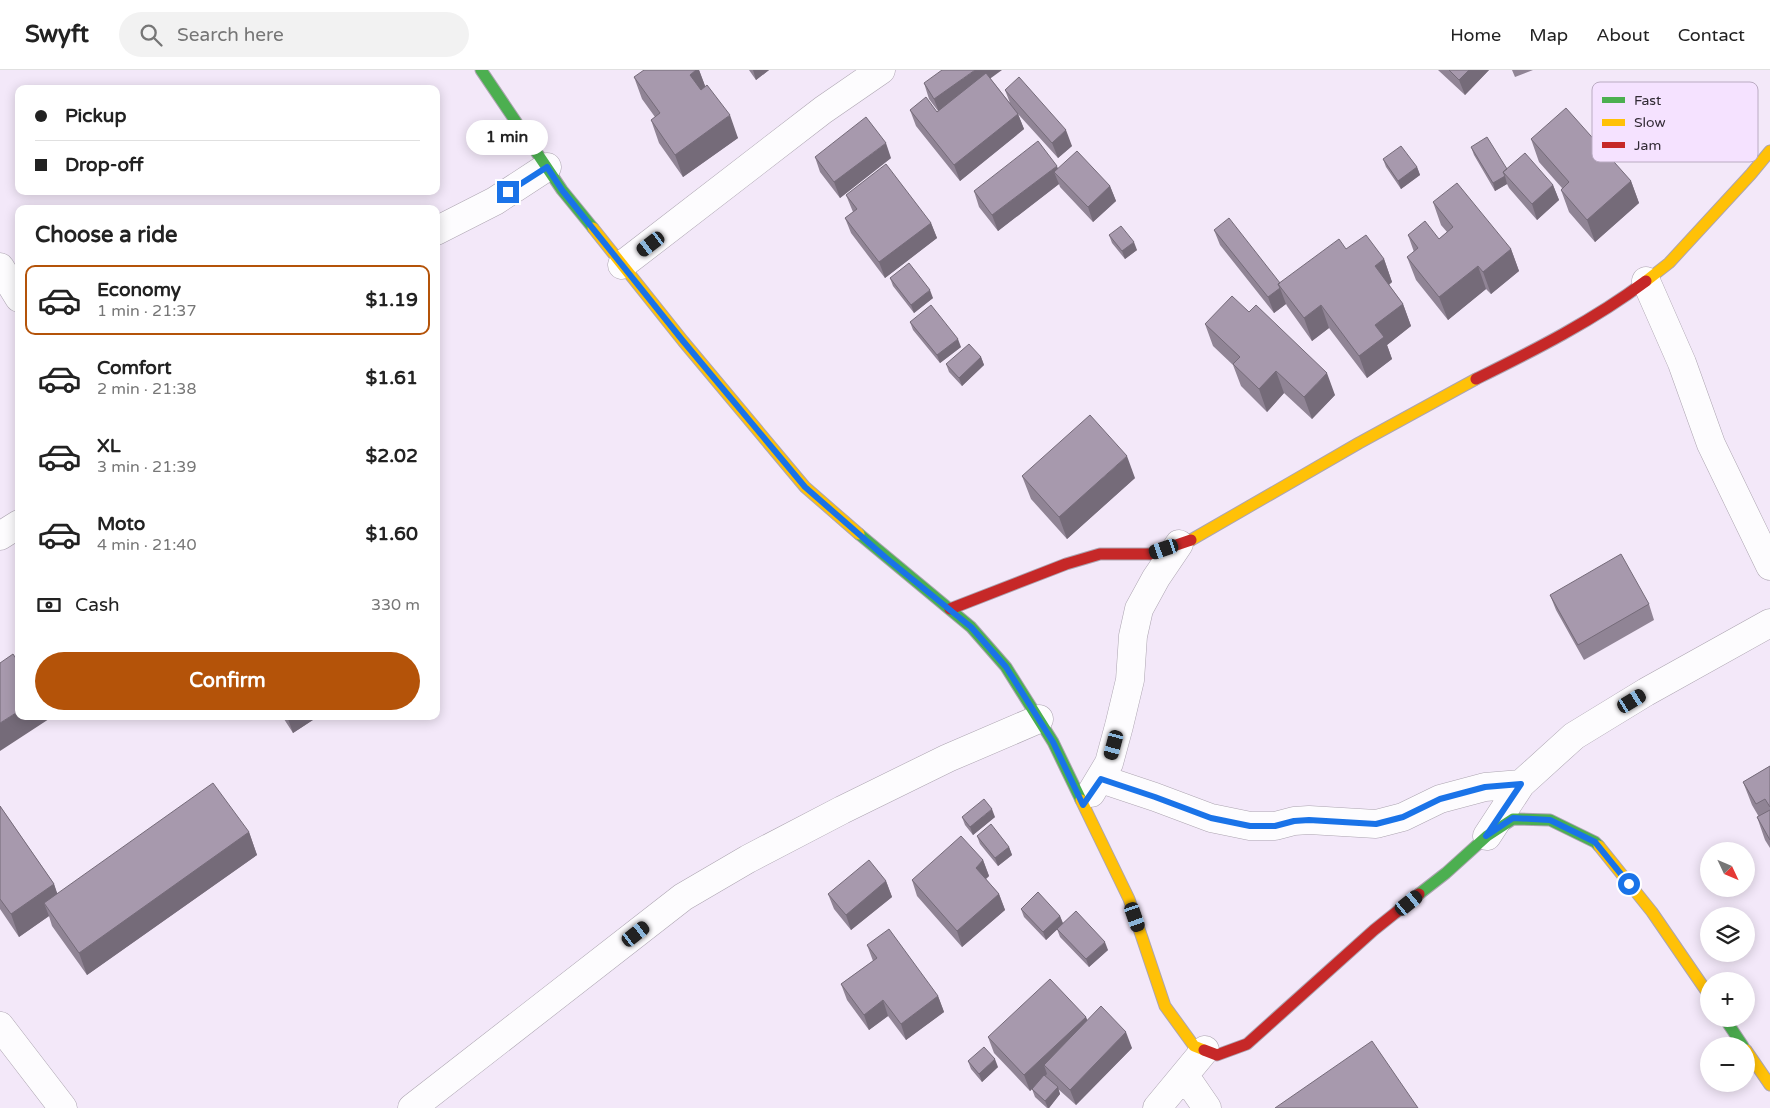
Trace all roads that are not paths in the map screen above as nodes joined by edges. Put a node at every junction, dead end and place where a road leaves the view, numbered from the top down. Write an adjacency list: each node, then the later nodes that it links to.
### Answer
1 (481, 70): 4 (street)
2 (881, 70): 6 (street)
3 (1770, 151): 8 (street)
4 (547, 167): 5 (street); 6 (street)
5 (440, 229)
6 (622, 265): 14 (street)
7 (0, 267): 9 (street)
8 (1646, 281): 12 (street); 13 (street)
9 (15, 291)
10 (15, 527): 11 (street)
11 (0, 536)
12 (1179, 544): 14 (street); 17 (street)
13 (1770, 566)
14 (950, 609): 16 (street)
15 (1770, 623): 18 (street)
16 (1039, 719): 19 (street); 28 (street)
17 (1101, 779): 18 (street); 19 (street)
18 (1521, 784): 20 (street)
19 (1083, 805): 23 (street)
20 (1486, 836): 21 (street); 23 (street)
21 (1700, 982)
22 (0, 1026): 27 (street)
23 (1205, 1050): 25 (street)
24 (1755, 1063): 26 (street)
25 (1185, 1076): 29 (street); 30 (street)
26 (1770, 1085)
27 (62, 1108)
28 (412, 1108)
29 (1157, 1108)
30 (1207, 1108)

